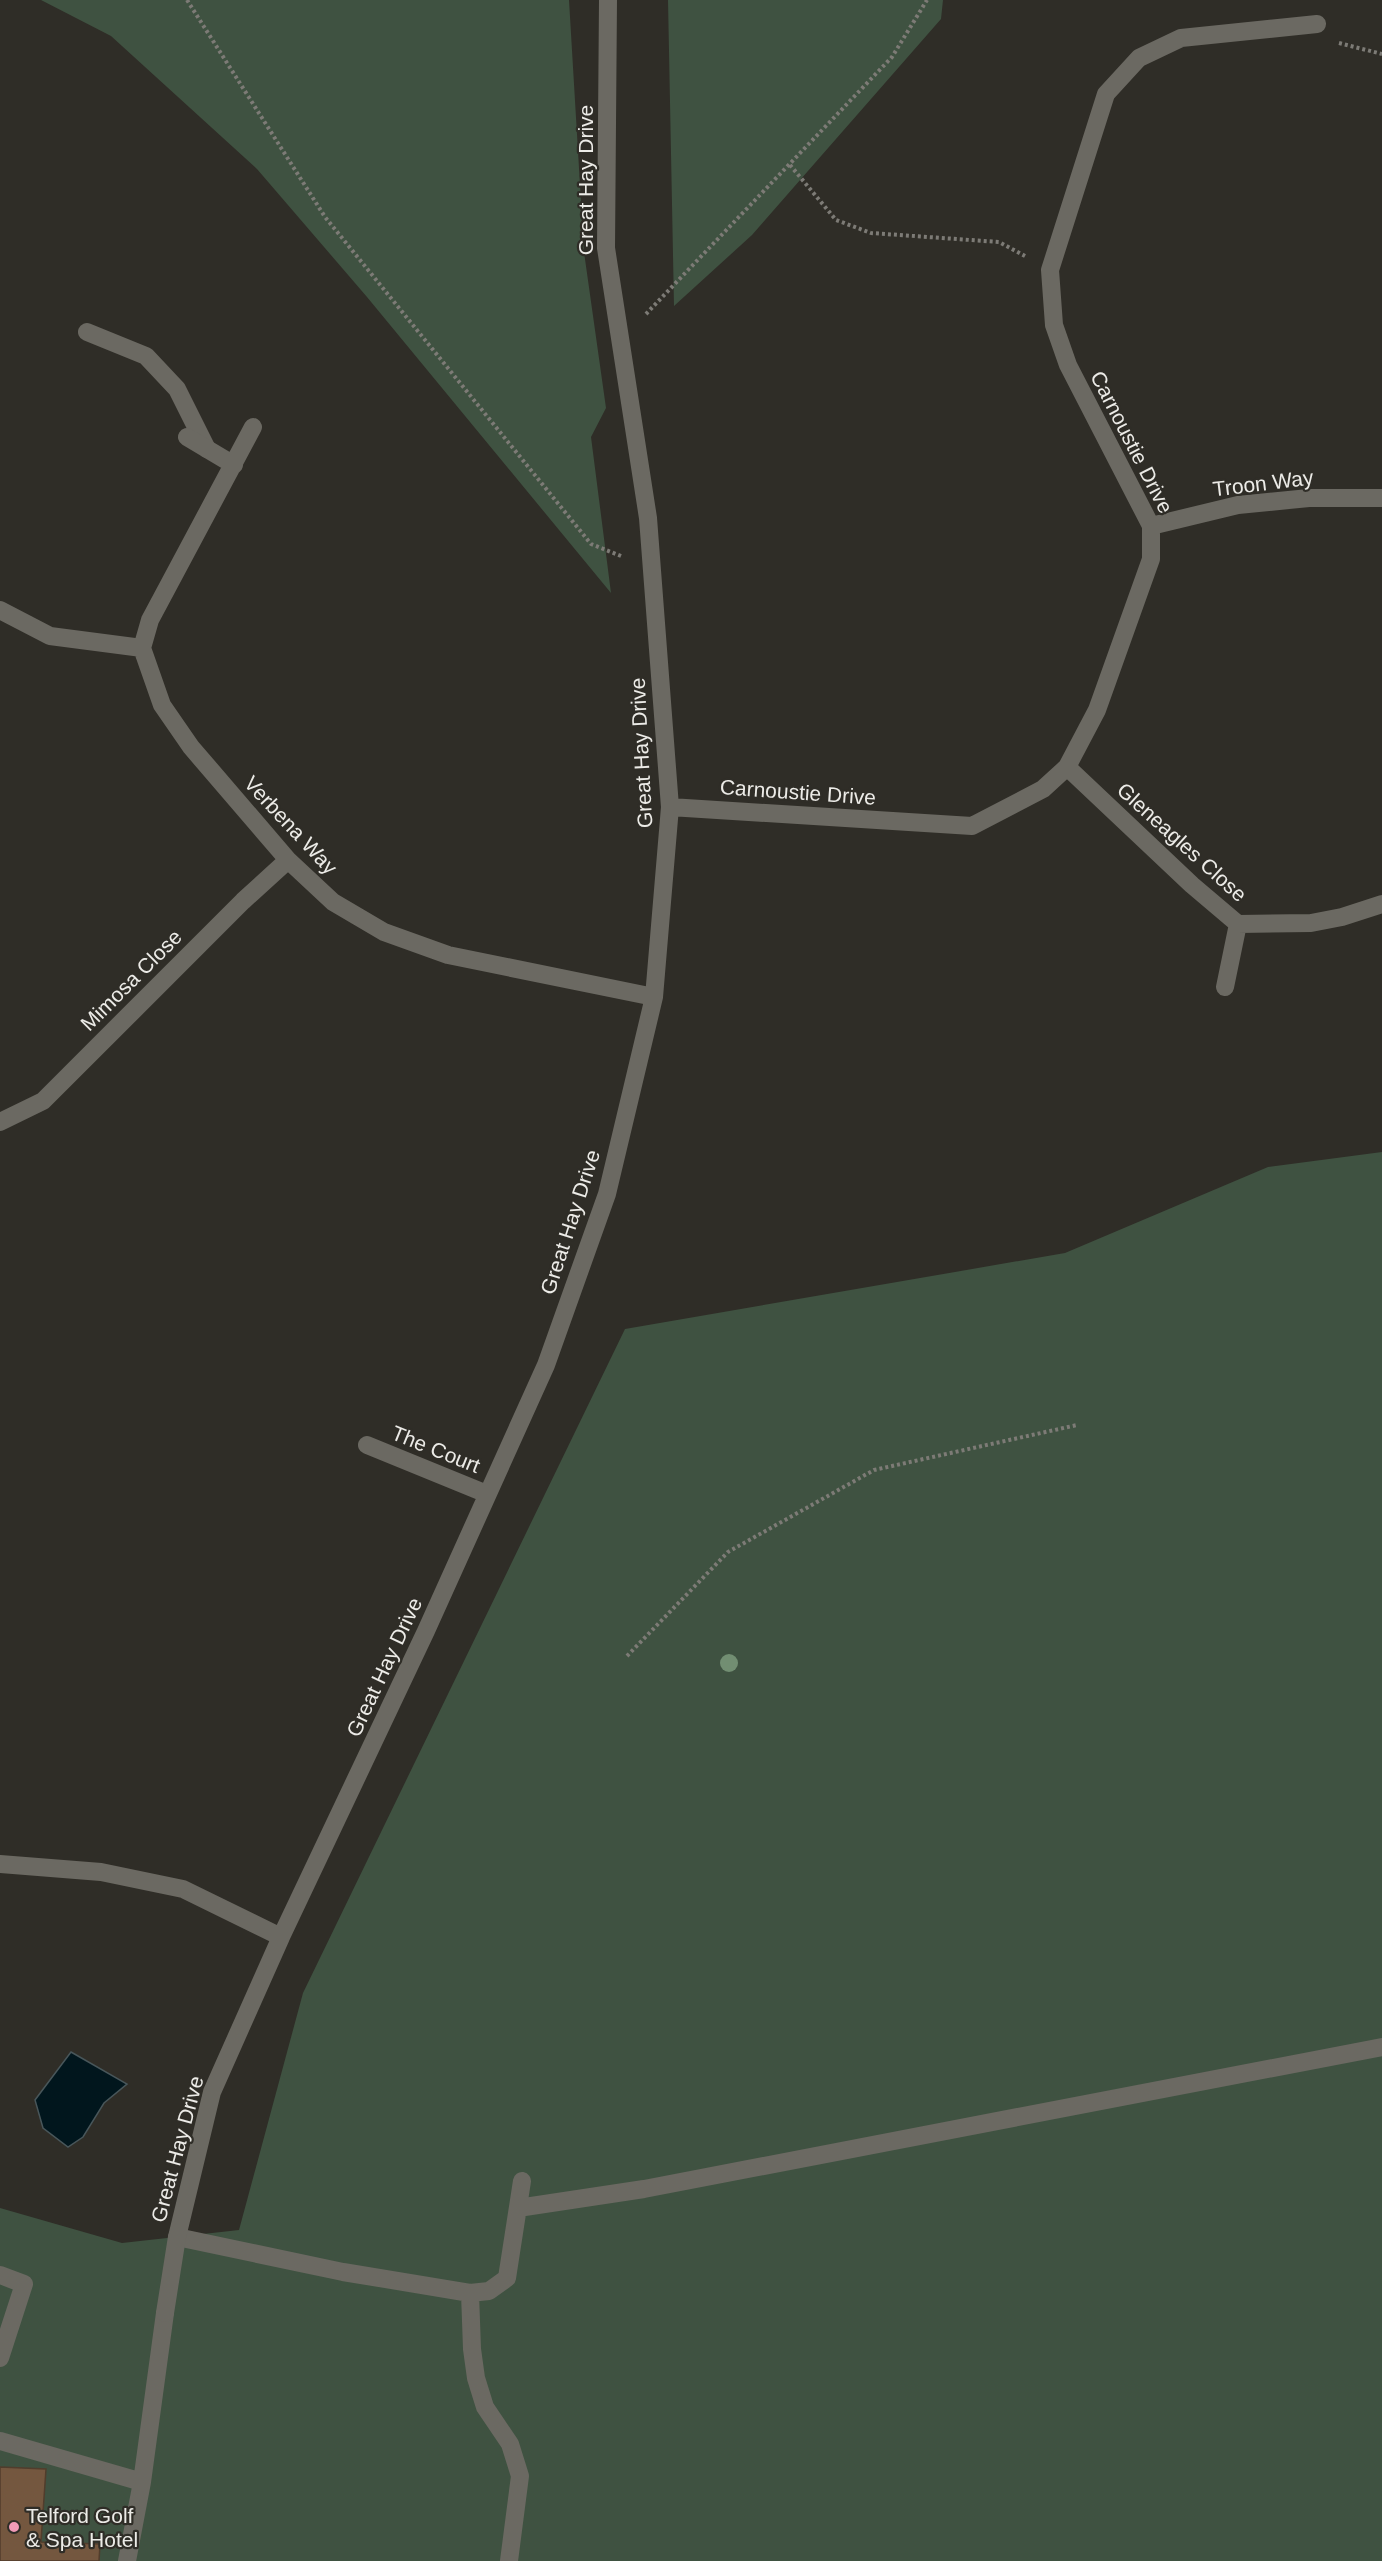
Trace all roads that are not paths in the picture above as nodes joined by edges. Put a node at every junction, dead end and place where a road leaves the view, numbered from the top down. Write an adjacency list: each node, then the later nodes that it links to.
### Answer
1 (608, 0): 13 (street, Great Hay Drive)
2 (1317, 24): 9 (street, Carnoustie Drive)
3 (87, 332): 6 (street)
4 (253, 427): 7 (street)
5 (187, 437): 6 (street)
6 (207, 449): 7 (street)
7 (234, 465): 11 (street)
8 (1382, 498): 9 (street, Troon Way)
9 (1151, 526): 12 (street, Carnoustie Drive)
10 (0, 610): 11 (street)
11 (142, 648): 14 (street, Verbena Way)
12 (1067, 767): 13 (street, Carnoustie Drive); 16 (street, Gleneagles Close)
13 (670, 807): 18 (street, Great Hay Drive)
14 (288, 860): 18 (street, Verbena Way); 19 (street, Mimosa Close)
15 (1382, 904): 16 (street, Gleneagles Close)
16 (1238, 924): 17 (street)
17 (1225, 987)
18 (654, 997): 21 (street, Great Hay Drive)
19 (0, 1122)
20 (367, 1445): 21 (street, The Court)
21 (487, 1494): 23 (street, Great Hay Drive)
22 (0, 1864): 23 (street)
23 (281, 1937): 27 (street, Great Hay Drive)
24 (1382, 2047): 26 (street)
25 (522, 2181): 26 (street)
26 (518, 2208): 29 (street)
27 (177, 2237): 29 (street); 32 (street, Great Hay Drive)
28 (0, 2275): 30 (street)
29 (470, 2293): 34 (street)
30 (0, 2358)
31 (0, 2441): 32 (street)
32 (142, 2482): 33 (street, Great Hay Drive)
33 (127, 2561)
34 (508, 2561)

